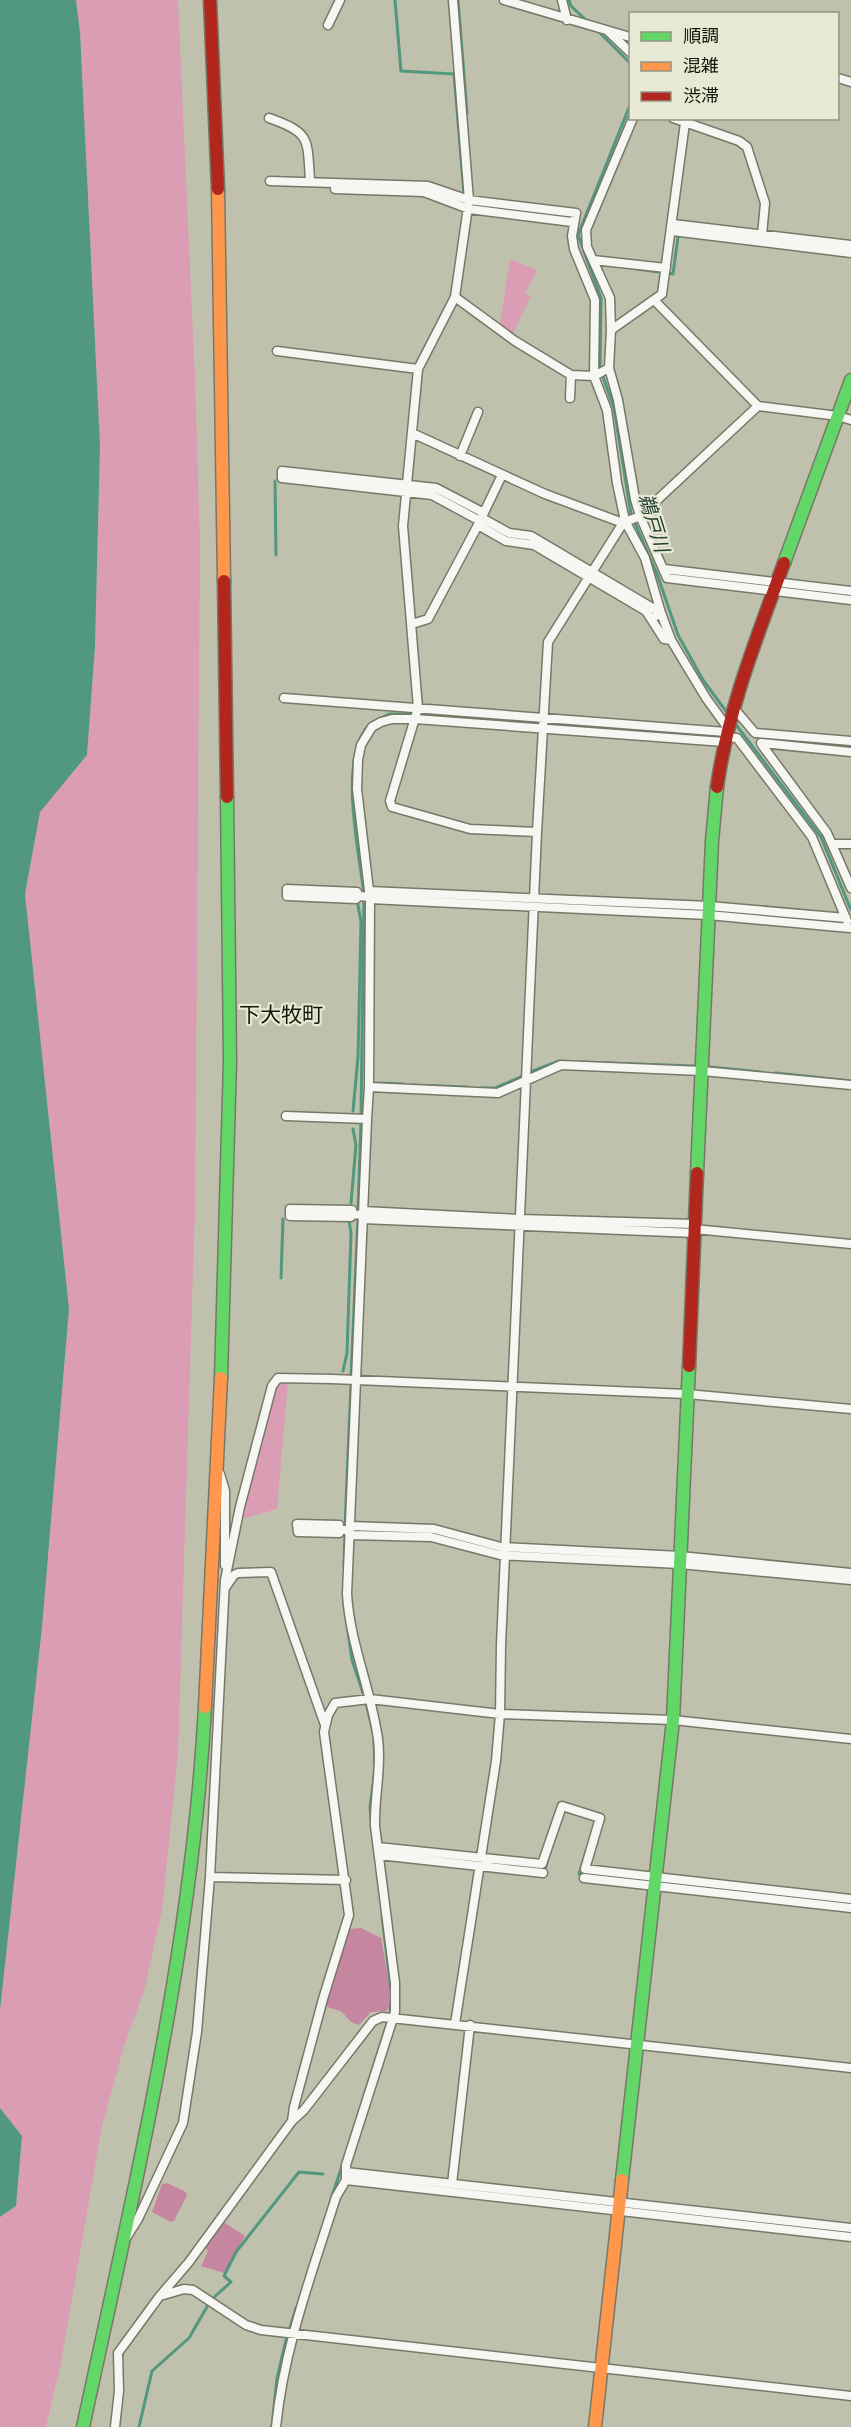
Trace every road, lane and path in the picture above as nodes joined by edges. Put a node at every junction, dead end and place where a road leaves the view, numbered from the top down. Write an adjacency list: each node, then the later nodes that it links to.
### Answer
1 (210, 0): 89 (street)
2 (340, 0): 7 (street)
3 (453, 0): 18 (street)
4 (504, 0): 6 (street)
5 (562, 0): 6 (street)
6 (567, 20): 8 (street)
7 (328, 25)
8 (604, 30): 9 (street); 10 (street)
9 (629, 37)
10 (629, 51)
11 (269, 118): 15 (street)
12 (632, 120): 23 (street)
13 (678, 120): 14 (street)
14 (685, 123): 19 (street); 20 (street)
15 (310, 180): 16 (street); 18 (street)
16 (270, 181)
17 (335, 189): 18 (street)
18 (469, 204): 25 (street); 30 (street)
19 (673, 228): 20 (street); 22 (street); 24 (street)
20 (762, 235): 21 (street)
21 (851, 245)
22 (851, 253)
23 (593, 260): 24 (street); 27 (street)
24 (666, 268): 26 (street)
25 (455, 297): 29 (street); 31 (street)
26 (654, 300): 27 (street); 34 (street)
27 (611, 330): 30 (street)
28 (277, 351): 29 (street)
29 (418, 369): 38 (street)
30 (602, 372): 31 (street); 42 (street); 44 (street)
31 (571, 375): 33 (street)
32 (851, 380): 36 (street)
33 (570, 398)
34 (758, 406): 36 (street); 42 (street)
35 (478, 412): 39 (street)
36 (838, 416): 37 (street); 46 (street)
37 (851, 420)
38 (412, 434): 39 (street); 41 (street)
39 (460, 456): 40 (street)
40 (502, 475): 43 (street); 44 (street)
41 (406, 488): 41 (street); 43 (street); 51 (street)
42 (639, 517): 44 (street); 46 (street)
43 (481, 519): 45 (street); 51 (street)
44 (625, 521): 45 (street); 49 (street)
45 (590, 575): 49 (street); 50 (street); 56 (street)
46 (775, 586): 47 (street); 48 (street); 55 (street)
47 (851, 591)
48 (851, 600)
49 (661, 613): 50 (street); 52 (street)
50 (651, 619): 52 (street)
51 (412, 624): 54 (street)
52 (671, 640): 59 (street)
53 (284, 698): 54 (street)
54 (418, 708): 56 (street); 57 (street)
55 (732, 709): 59 (street); 60 (street)
56 (543, 717): 58 (street); 59 (street)
57 (415, 719): 58 (street); 64 (street); 68 (street)
58 (542, 728): 59 (street); 64 (street)
59 (726, 732): 71 (street); 72 (street)
60 (755, 733): 61 (street); 62 (street)
61 (851, 741)
62 (762, 745): 63 (street); 65 (street)
63 (851, 752)
64 (537, 832): 70 (street)
65 (834, 844): 66 (street); 67 (street)
66 (851, 844)
67 (851, 888)
68 (369, 895): 69 (street); 70 (street); 77 (street)
69 (359, 896): 69 (street)
70 (534, 903): 71 (street); 75 (street)
71 (709, 911): 72 (street); 73 (street); 74 (street)
72 (846, 918): 73 (street)
73 (850, 929)
74 (702, 1071): 75 (street); 76 (street); 83 (street)
75 (526, 1080): 77 (street); 82 (street)
76 (851, 1085)
77 (369, 1087): 79 (street)
78 (286, 1116): 79 (street)
79 (367, 1119): 81 (street)
80 (352, 1214): 80 (street); 81 (street)
81 (363, 1215): 82 (street); 85 (street)
82 (520, 1223): 83 (street); 86 (street)
83 (694, 1229): 84 (street); 87 (street)
84 (851, 1244)
85 (357, 1380): 86 (street); 91 (street); 96 (street)
86 (512, 1387): 87 (street); 92 (street)
87 (687, 1394): 88 (street); 93 (street)
88 (851, 1409)
89 (218, 1467): 96 (street); 122 (street)
90 (339, 1530): 91 (street)
91 (350, 1530): 92 (street); 97 (street)
92 (505, 1551): 93 (street); 98 (street)
93 (680, 1560): 94 (street); 95 (street); 99 (street)
94 (851, 1573)
95 (851, 1580)
96 (225, 1585): 100 (street); 105 (street)
97 (370, 1699): 98 (street); 100 (street); 102 (street)
98 (500, 1714): 99 (street); 103 (street)
99 (673, 1720): 101 (street); 108 (street)
100 (325, 1725): 107 (street)
101 (851, 1739)
102 (378, 1851): 103 (street); 111 (street)
103 (480, 1862): 104 (street); 108 (street); 112 (street)
104 (543, 1873)
105 (210, 1877): 107 (street); 122 (street)
106 (584, 1878): 108 (street)
107 (345, 1880): 116 (street)
108 (656, 1882): 109 (street); 110 (street); 114 (street)
109 (851, 1899)
110 (851, 1908)
111 (393, 2018): 112 (street); 116 (street); 117 (street)
112 (455, 2024): 113 (street)
113 (470, 2025): 114 (street); 118 (street)
114 (638, 2045): 115 (street); 119 (street)
115 (851, 2068)
116 (292, 2121): 123 (street)
117 (346, 2176): 118 (street); 119 (street); 124 (street)
118 (452, 2184): 119 (street)
119 (620, 2207): 120 (street); 121 (street); 125 (street)
120 (851, 2228)
121 (851, 2236)
122 (121, 2247): 127 (street)
123 (159, 2296): 124 (street); 128 (street)
124 (293, 2334): 125 (street); 129 (street)
125 (602, 2368): 126 (street); 130 (street)
126 (851, 2396)
127 (83, 2427)
128 (114, 2427)
129 (276, 2427)
130 (595, 2427)

